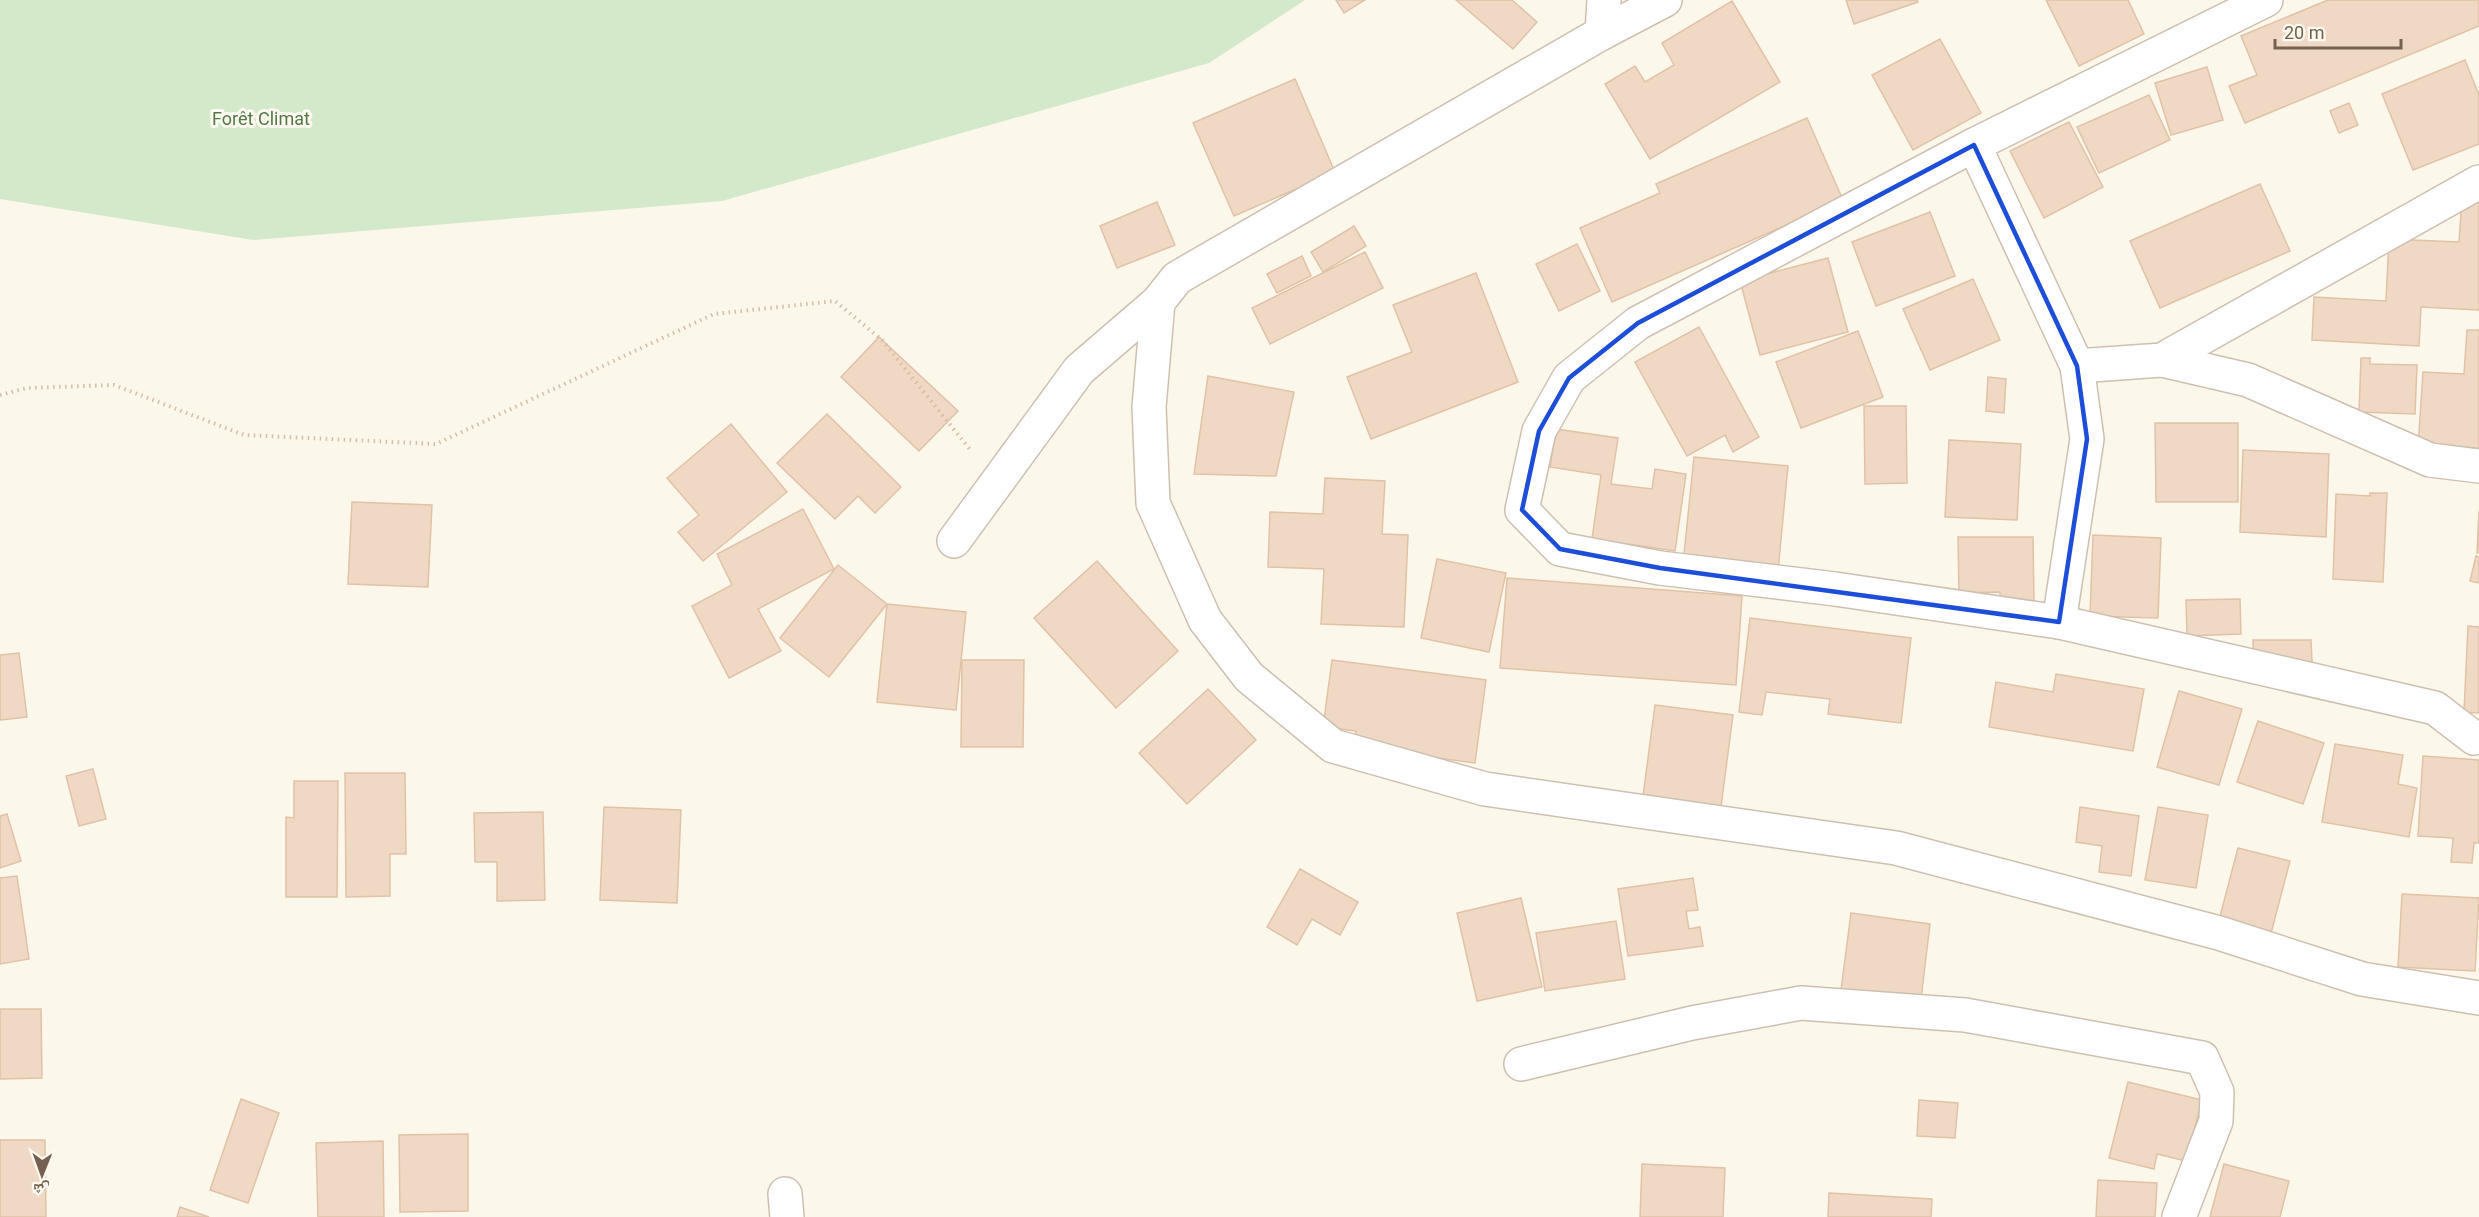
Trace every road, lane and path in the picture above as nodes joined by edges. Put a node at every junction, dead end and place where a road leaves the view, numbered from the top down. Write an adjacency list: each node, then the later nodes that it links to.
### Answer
1 (1604, 0): 4 (street)
2 (1665, 0): 4 (street)
3 (2266, 0): 5 (street)
4 (1602, 33): 7 (street)
5 (1974, 145): 9 (street); 14 (street)
6 (2479, 182): 8 (street)
7 (1158, 302): 13 (street); 16 (street)
8 (2162, 360): 9 (street); 12 (street)
9 (2077, 366): 14 (street)
10 (0, 395): 11 (path)
11 (976, 457)
12 (2479, 466)
13 (954, 541)
14 (2059, 622): 15 (street)
15 (2474, 738)
16 (2479, 998)
17 (1521, 1064): 18 (street)
18 (2179, 1217)

